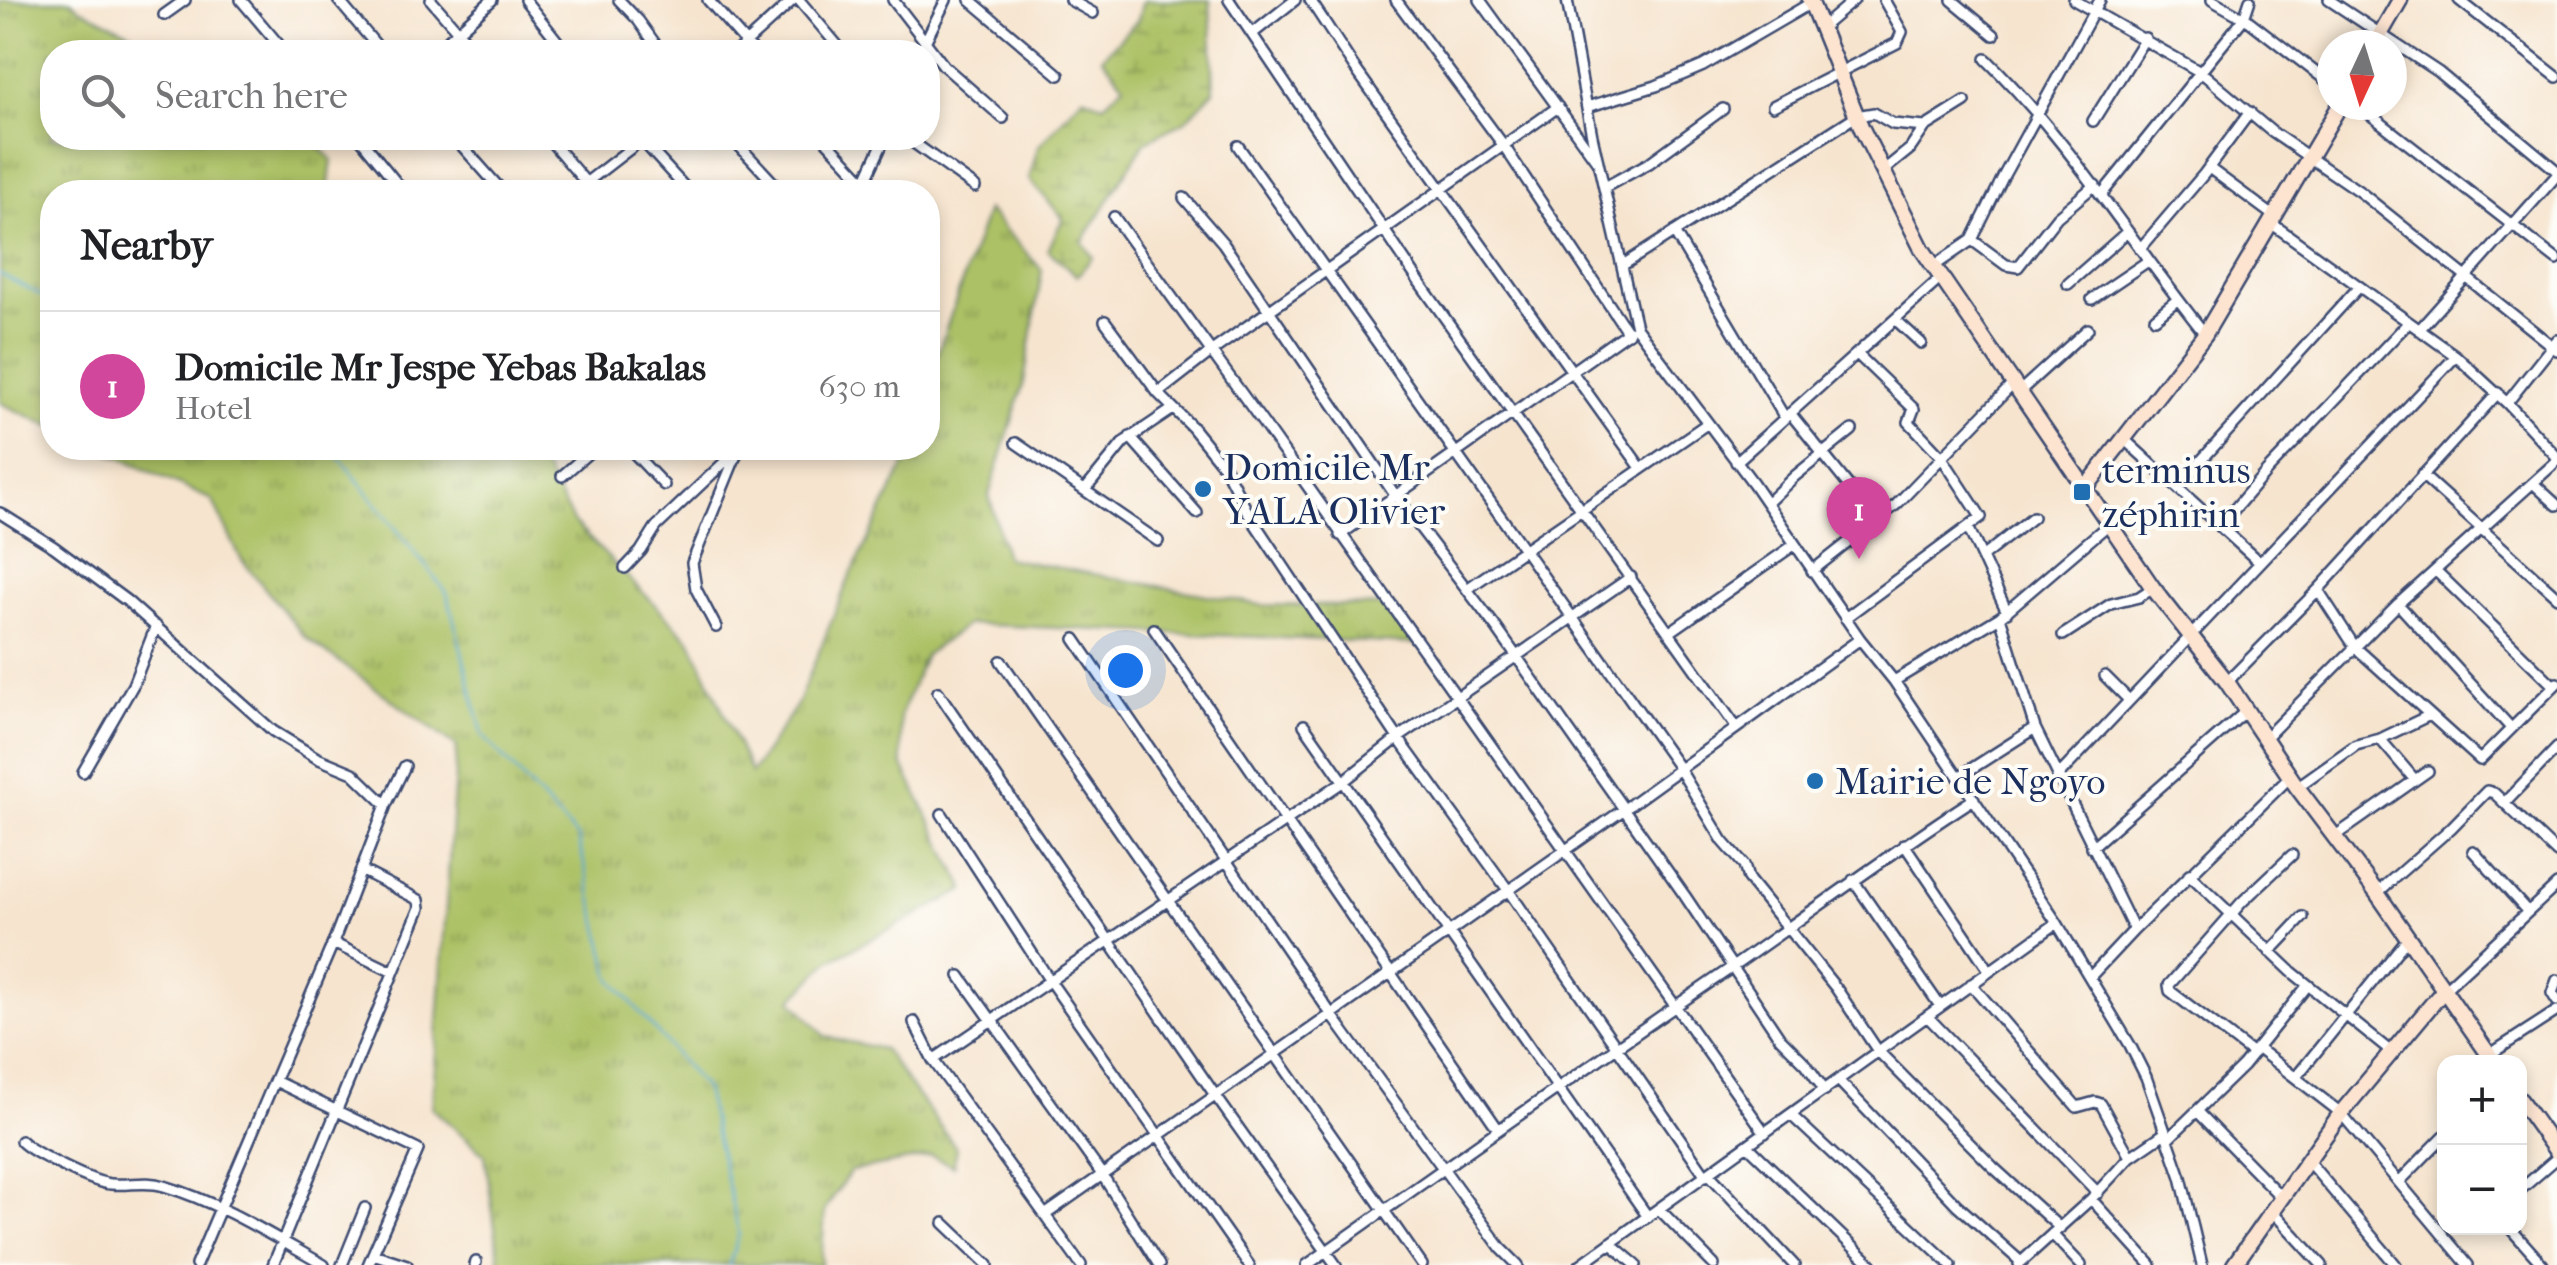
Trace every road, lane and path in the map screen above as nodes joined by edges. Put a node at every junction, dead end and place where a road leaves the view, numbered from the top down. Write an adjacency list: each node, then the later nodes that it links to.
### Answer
1 (185, 0): 33 (street)
2 (241, 0): 43 (street)
3 (338, 0): 44 (street)
4 (430, 0): 38 (street)
5 (492, 0): 38 (street)
6 (525, 0): 47 (street)
7 (618, 0): 48 (street)
8 (708, 0): 49 (street)
9 (796, 0): 50 (street); 51 (street)
10 (893, 0): 42 (street)
11 (946, 0): 42 (street)
12 (970, 0): 58 (street)
13 (1070, 0): 32 (street)
14 (1229, 0): 39 (street)
15 (1295, 0): 39 (street)
16 (1310, 0): 99 (street)
17 (1396, 0): 74 (street)
18 (1480, 0): 63 (street)
19 (1568, 0): 62 (street)
20 (1854, 0): 35 (street)
21 (1884, 0): 55 (street)
22 (1952, 0): 40 (street)
23 (2074, 0): 31 (street)
24 (2100, 0): 31 (street)
25 (2212, 0): 34 (street)
26 (2250, 0): 34 (street)
27 (2400, 0): 37 (street)
28 (2459, 0): 59 (street)
29 (1810, 1): 35 (street); 62 (street)
30 (2333, 1): 36 (street)
31 (2094, 10): 41 (street); 66 (street)
32 (1094, 13)
33 (164, 15)
34 (2244, 18): 56 (street); 57 (street)
35 (1821, 28): 55 (street)
36 (2365, 30)
37 (2382, 30)
38 (458, 32): 45 (street); 46 (street)
39 (1252, 34): 105 (street)
40 (1994, 36)
41 (2144, 38): 56 (street); 71 (street)
42 (925, 39)
43 (275, 40)
44 (372, 40)
45 (449, 40)
46 (465, 40)
47 (557, 40)
48 (652, 40)
49 (743, 40)
50 (749, 40)
51 (833, 40)
52 (2407, 56): 88 (street)
53 (940, 58): 68 (street)
54 (1986, 59): 66 (street)
55 (1838, 70): 61 (street); 67 (street)
56 (2202, 73): 65 (street); 100 (street)
57 (2317, 74)
58 (1059, 75)
59 (2557, 77)
60 (1964, 102): 72 (street)
61 (1773, 106)
62 (1587, 107): 85 (street)
63 (1558, 108): 74 (street); 85 (street)
64 (1722, 108): 98 (street)
65 (2250, 112): 84 (street); 86 (street)
66 (2038, 115): 100 (street); 108 (street)
67 (1856, 116): 72 (street); 87 (street); 106 (street)
68 (1003, 118)
69 (2331, 120): 84 (street)
70 (2377, 120): 104 (street)
71 (2094, 121)
72 (1925, 127): 87 (street)
73 (1238, 146): 113 (street)
74 (1504, 146): 99 (street); 126 (street)
75 (370, 150): 89 (street)
76 (466, 150): 90 (street)
77 (558, 150): 91 (street)
78 (627, 150): 92 (street)
79 (653, 150): 93 (street)
80 (743, 150): 94 (street)
81 (833, 150): 95 (street)
82 (879, 150): 96 (street)
83 (924, 150): 97 (street)
84 (2308, 158): 103 (street); 115 (street)
85 (1598, 163): 98 (street)
86 (2209, 168): 103 (street); 109 (street)
87 (1884, 170): 114 (street)
88 (2557, 173): 104 (street)
89 (394, 180)
90 (492, 180)
91 (584, 180)
92 (589, 180)
93 (679, 180)
94 (771, 180)
95 (856, 180)
96 (866, 180)
97 (976, 187)
98 (1605, 187): 112 (street)
99 (1442, 190): 105 (street); 134 (street)
100 (2098, 190): 107 (street); 108 (street)
101 (1184, 198): 120 (street)
102 (1114, 217): 131 (street)
103 (2273, 220): 117 (street); 128 (street)
104 (2512, 226): 111 (street); 115 (street)
105 (1385, 229): 113 (street); 140 (street)
106 (1674, 232): 112 (street); 141 (street)
107 (2127, 232): 109 (street); 116 (street)
108 (1972, 240): 114 (street)
109 (2140, 250): 110 (street)
110 (2148, 260): 118 (street); 119 (street)
111 (2557, 260)
112 (1623, 265): 126 (street)
113 (1326, 270): 120 (street); 147 (street)
114 (1938, 272): 122 (street); 135 (street)
115 (2466, 277): 127 (street); 130 (street)
116 (2068, 284)
117 (2359, 287): 124 (street); 161 (street)
118 (2092, 299)
119 (2177, 300): 121 (street); 128 (street)
120 (1269, 311): 131 (street); 164 (street)
121 (2155, 318)
122 (1896, 320): 129 (street); 132 (street)
123 (1105, 321): 136 (street)
124 (2409, 322): 127 (street); 173 (street)
125 (2088, 329): 135 (street)
126 (1632, 330): 134 (street); 142 (street)
127 (2419, 330): 133 (street)
128 (2205, 334): 145 (street)
129 (1921, 343)
130 (2555, 346): 138 (street)
131 (1212, 351): 136 (street); 176 (street)
132 (1857, 354): 141 (street); 149 (street)
133 (2456, 356): 137 (street); 181 (street)
134 (1574, 370): 140 (street); 156 (street)
135 (2016, 387): 149 (street); 163 (street)
136 (1158, 393): 139 (street)
137 (2498, 393): 138 (street); 157 (street)
138 (2507, 403): 150 (street)
139 (1174, 409): 144 (street); 218 (street)
140 (1514, 412): 147 (street); 167 (street)
141 (1787, 416): 148 (street); 155 (street)
142 (1708, 423): 155 (street); 156 (street)
143 (1852, 430): 148 (street)
144 (1130, 437): 162 (street); 169 (street)
145 (2126, 440): 161 (street); 163 (street)
146 (1016, 443): 162 (street)
147 (1456, 452): 164 (street); 179 (street)
148 (1823, 453): 165 (street); 171 (street)
149 (1940, 456): 171 (street); 174 (street)
150 (2557, 459): 159 (street)
151 (580, 460): 158 (street)
152 (640, 460): 160 (street)
153 (724, 460): 182 (street)
154 (729, 460): 195 (street)
155 (1736, 462): 165 (street)
156 (1640, 468): 167 (street)
157 (2422, 475): 175 (street); 188 (street)
158 (562, 476)
159 (2533, 482): 166 (street); 175 (street)
160 (664, 485)
161 (2178, 486): 173 (street)
162 (1084, 490): 177 (street)
163 (2084, 490): 172 (street)
164 (1395, 494): 176 (street); 187 (street)
165 (1767, 503): 178 (street)
166 (2557, 505)
167 (1583, 508): 179 (street); 185 (street)
168 (0, 513): 194 (street)
169 (1197, 513)
170 (2033, 518): 180 (street)
171 (1878, 521): 183 (street)
172 (2109, 524): 186 (street); 191 (street)
173 (2220, 526): 181 (street)
174 (1968, 527): 180 (street); 192 (street)
175 (2483, 529): 184 (street); 189 (street)
176 (1340, 535): 210 (street)
177 (1158, 541)
178 (1794, 546): 183 (street); 197 (street)
179 (1526, 550): 187 (street); 193 (street)
180 (1982, 556): 191 (street)
181 (2259, 562): 199 (street)
182 (625, 568)
183 (1812, 571): 192 (street)
184 (2436, 571): 190 (street); 208 (street)
185 (1631, 577): 193 (street); 197 (street)
186 (2153, 588): 198 (street); 199 (street)
187 (1467, 589): 203 (street)
188 (2318, 590): 202 (street); 207 (street)
189 (2557, 597)
190 (2398, 604): 202 (street); 217 (street)
191 (2004, 615): 206 (street); 216 (street)
192 (1845, 618): 201 (street)
193 (1572, 619): 203 (street); 223 (street)
194 (156, 626): 225 (street); 233 (street)
195 (716, 627)
196 (1154, 629): 236 (street)
197 (1670, 632): 215 (street)
198 (2062, 635)
199 (2191, 636): 207 (street); 211 (street)
200 (1074, 639): 244 (street)
201 (1860, 639): 206 (street); 215 (street)
202 (2354, 647): 213 (street); 219 (street)
203 (1516, 657): 210 (street); 234 (street)
204 (1002, 661): 251 (street)
205 (2105, 676): 211 (street)
206 (1894, 680): 226 (street)
207 (2227, 682): 212 (street)
208 (2556, 684): 217 (street)
209 (938, 692): 259 (street)
210 (1456, 699): 218 (street); 241 (street)
211 (2128, 699): 227 (street)
212 (2246, 711): 219 (street); 239 (street)
213 (2430, 715): 217 (street); 220 (street)
214 (1304, 724): 228 (street)
215 (1736, 728): 223 (street)
216 (2035, 728): 226 (street); 227 (street)
217 (2511, 728)
218 (1398, 738): 228 (street); 249 (street)
219 (2264, 739): 230 (street)
220 (2380, 739): 229 (street); 230 (street)
221 (2557, 748): 232 (street)
222 (405, 766): 233 (street)
223 (1679, 768): 234 (street); 256 (street)
224 (2428, 771): 229 (street)
225 (83, 772)
226 (1960, 776): 231 (street)
227 (2057, 777): 239 (street)
228 (1344, 780): 236 (street); 258 (street)
229 (2415, 780): 237 (street)
230 (2293, 782): 237 (street); 246 (street)
231 (1974, 799): 238 (street); 255 (street)
232 (2504, 803): 242 (street); 250 (street)
233 (386, 805): 245 (street)
234 (1623, 810): 241 (street); 263 (street)
235 (942, 814): 270 (street)
236 (1286, 820): 244 (street); 266 (street)
237 (2334, 836): 250 (street)
238 (1904, 844): 247 (street); 264 (street)
239 (2092, 847): 257 (street)
240 (2474, 851): 252 (street)
241 (1564, 852): 249 (street); 275 (street)
242 (2557, 853)
243 (2292, 855): 253 (street)
244 (1226, 860): 251 (street); 278 (street)
245 (361, 870): 261 (street); 265 (street)
246 (2189, 874): 253 (street); 257 (street)
247 (1853, 880): 256 (street); 276 (street)
248 (2557, 885): 252 (street)
249 (1508, 890): 258 (street); 283 (street)
250 (2376, 893): 260 (street)
251 (1170, 899): 259 (street); 287 (street)
252 (2528, 912): 273 (street)
253 (2231, 915): 262 (street); 284 (street)
254 (2303, 917): 262 (street)
255 (2057, 923): 264 (street); 268 (street)
256 (1788, 926): 263 (street); 285 (street)
257 (2134, 930): 268 (street)
258 (1448, 932): 266 (street); 294 (street)
259 (1110, 940): 270 (street); 296 (street)
260 (2407, 940): 273 (street); 280 (street)
261 (334, 943): 265 (street); 292 (street)
262 (2270, 952): 272 (street)
263 (1734, 966): 275 (street); 295 (street)
264 (1990, 970): 271 (street)
265 (394, 972): 297 (street)
266 (1391, 972): 278 (street); 302 (street)
267 (960, 976): 281 (street)
268 (2090, 976): 305 (street)
269 (2557, 980): 274 (street)
270 (1050, 981): 281 (street); 304 (street)
271 (1971, 984): 276 (street); 310 (street)
272 (2308, 985): 280 (street); 284 (street)
273 (2443, 991): 286 (street); 288 (street)
274 (2557, 1001)
275 (1674, 1005): 283 (street); 303 (street)
276 (1940, 1006): 279 (street)
277 (2557, 1011): 289 (street)
278 (1331, 1014): 287 (street); 312 (street)
279 (1927, 1016): 285 (street); 317 (street)
280 (2346, 1016): 286 (street); 291 (street)
281 (993, 1021): 290 (street); 314 (street)
282 (914, 1022): 290 (street)
283 (1615, 1046): 294 (street); 313 (street)
284 (2255, 1051): 291 (street); 298 (street)
285 (1878, 1052): 293 (street); 327 (street)
286 (2391, 1052): 300 (street)
287 (1276, 1054): 296 (street); 322 (street)
288 (2489, 1055)
289 (2497, 1055)
290 (933, 1060): 324 (street)
291 (2296, 1077): 300 (street)
292 (275, 1081): 297 (street); 320 (street)
293 (1839, 1081): 295 (street); 334 (street)
294 (1558, 1085): 302 (street); 325 (street)
295 (1825, 1091): 301 (street)
296 (1215, 1095): 304 (street); 331 (street)
297 (340, 1110): 329 (street); 332 (street)
298 (2198, 1112): 305 (street); 318 (street)
299 (2527, 1113): 309 (street)
300 (2341, 1114): 311 (street); 315 (street)
301 (1791, 1116): 303 (street); 354 (street)
302 (1498, 1129): 312 (street)
303 (1765, 1133): 308 (street)
304 (1159, 1134): 314 (street); 344 (street)
305 (2167, 1136): 310 (street); 357 (street)
306 (21, 1142): 320 (street)
307 (2437, 1143): 315 (street)
308 (1748, 1146): 313 (street); 353 (street)
309 (2557, 1155): 316 (street)
310 (2130, 1157): 317 (street)
311 (2308, 1161): 318 (street); 359 (street)
312 (1444, 1168): 322 (street); 348 (street)
313 (1707, 1175): 321 (street); 352 (street)
314 (1103, 1176): 324 (street); 343 (street)
315 (2400, 1181): 360 (street)
316 (2527, 1183)
317 (2095, 1196): 327 (street); 356 (street)
318 (2282, 1197): 323 (street)
319 (366, 1208): 338 (street)
320 (220, 1210): 329 (street); 335 (street)
321 (1658, 1210): 325 (street); 351 (street)
322 (1383, 1211): 331 (street); 347 (street)
323 (2272, 1211): 333 (street); 358 (street)
324 (1044, 1215): 342 (street)
325 (1648, 1217): 330 (street)
326 (944, 1223): 341 (street)
327 (2056, 1231): 334 (street); 355 (street)
328 (2516, 1235): 361 (street)
329 (282, 1243): 336 (street); 337 (street)
330 (1610, 1243): 349 (street); 350 (street)
331 (1327, 1251): 345 (street); 346 (street)
332 (373, 1254): 339 (street); 340 (street)
333 (2239, 1263)
334 (2020, 1264)
335 (196, 1265)
336 (273, 1265)
337 (324, 1265)
338 (342, 1265)
339 (368, 1265)
340 (406, 1265)
341 (988, 1265)
342 (1081, 1265)
343 (1160, 1265)
344 (1249, 1265)
345 (1307, 1265)
346 (1336, 1265)
347 (1422, 1265)
348 (1518, 1265)
349 (1580, 1265)
350 (1636, 1265)
351 (1714, 1265)
352 (1794, 1265)
353 (1872, 1265)
354 (1950, 1265)
355 (2081, 1265)
356 (2151, 1265)
357 (2202, 1265)
358 (2322, 1265)
359 (2396, 1265)
360 (2468, 1265)
361 (2543, 1265)

